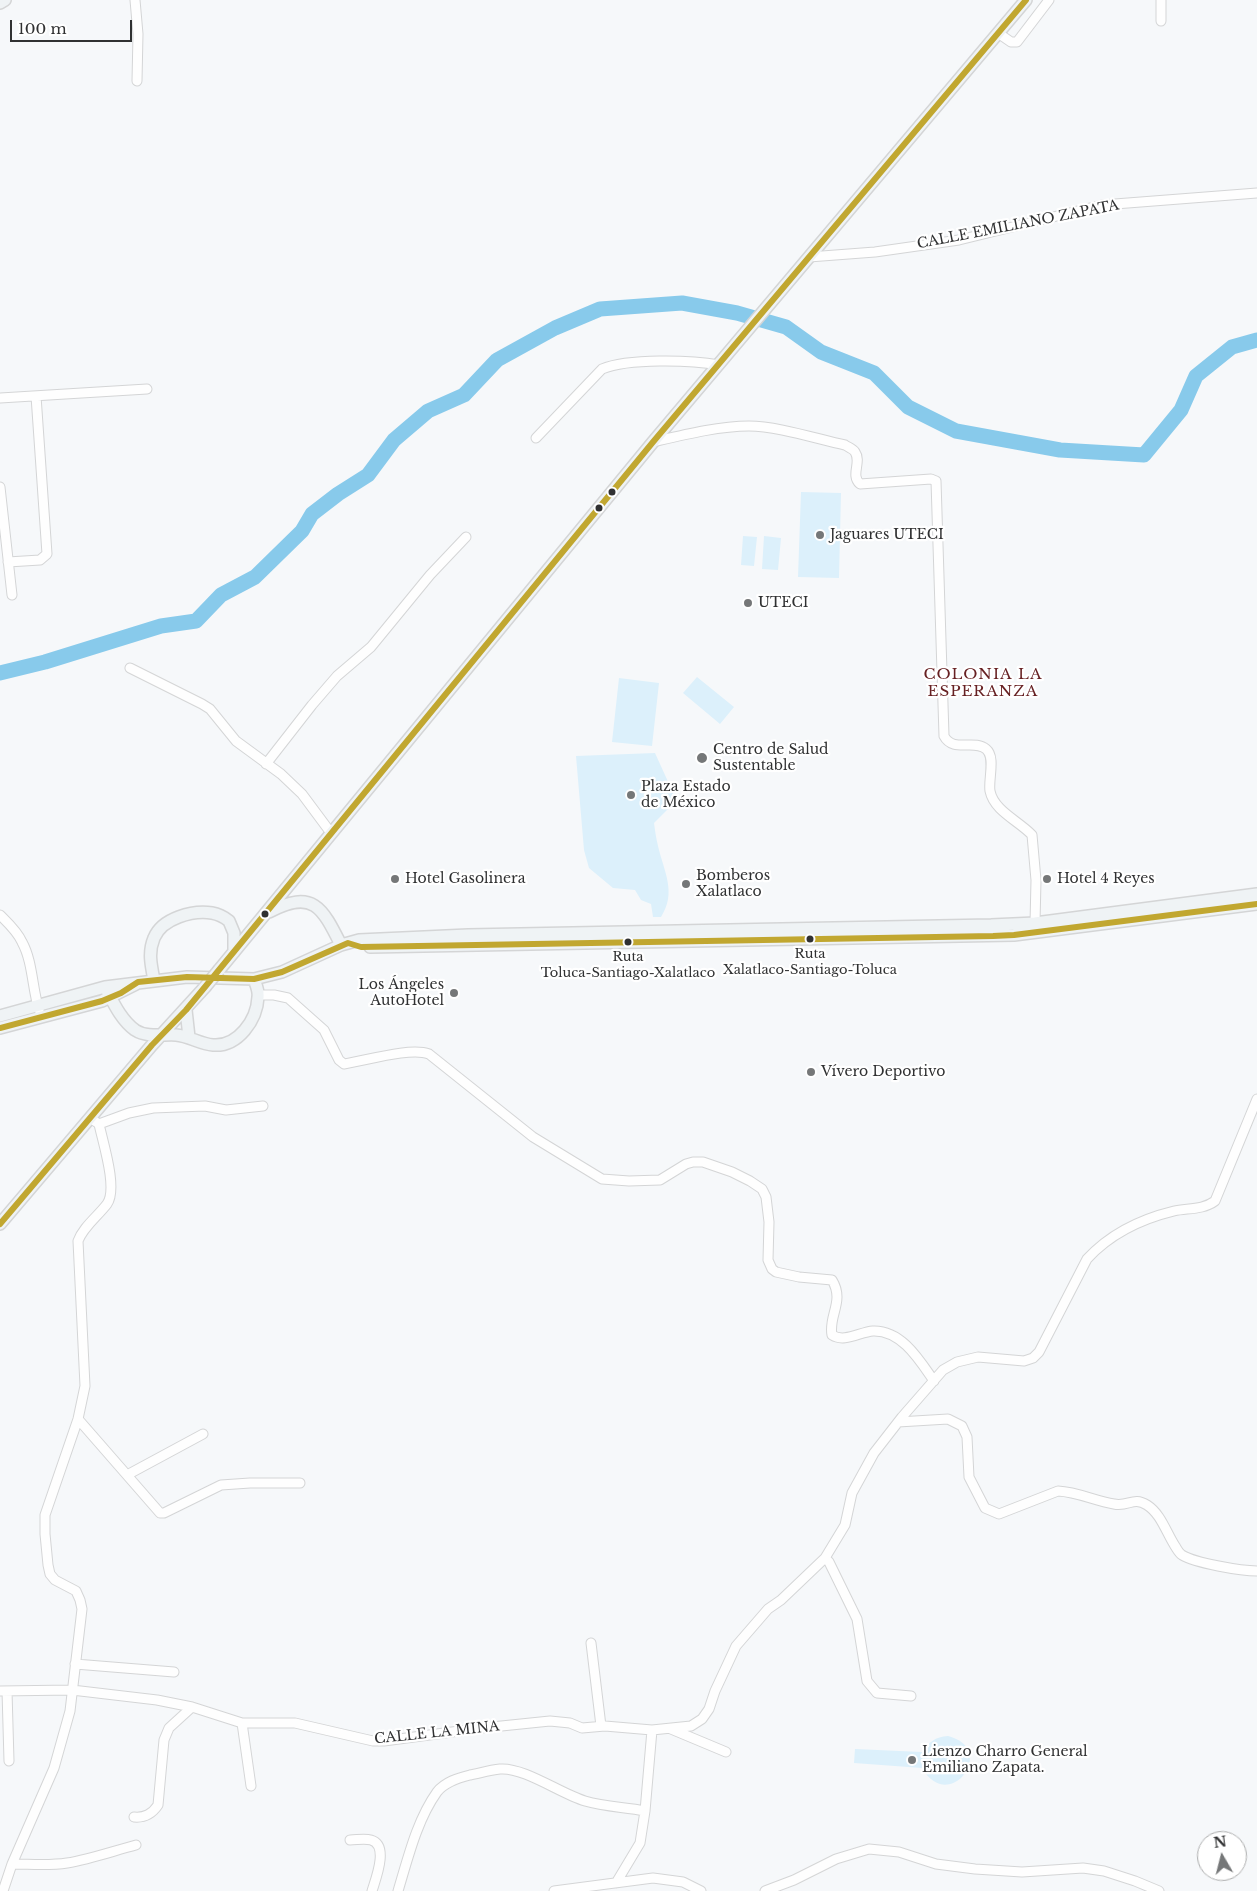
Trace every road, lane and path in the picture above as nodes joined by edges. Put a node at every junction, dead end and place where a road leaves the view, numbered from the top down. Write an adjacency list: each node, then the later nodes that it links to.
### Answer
1 (5, 0): 6 (main road)
2 (135, 0): 9 (street)
3 (1026, 0): 8 (main road)
4 (1049, 0): 8 (street)
5 (1161, 0): 7 (street)
6 (0, 3)
7 (1162, 21)
8 (998, 33): 11 (main road)
9 (137, 80)
10 (1257, 193): 11 (street, CALLE EMILIANO ZAPATA)
11 (809, 257): 12 (main road)
12 (719, 365): 16 (street); 17 (main road)
13 (147, 389): 14 (street)
14 (36, 396): 15 (street); 20 (street)
15 (0, 398)
16 (536, 438)
17 (654, 442): 24 (main road); 29 (street)
18 (0, 487): 20 (street)
19 (466, 536): 23 (street)
20 (8, 562): 21 (street)
21 (12, 595)
22 (130, 668): 23 (street)
23 (266, 764): 24 (street)
24 (331, 833): 27 (main road)
25 (1257, 894): 29 (main road)
26 (1257, 904): 30 (main road)
27 (265, 914): 30 (main road); 31 (main road)
28 (0, 915): 37 (street)
29 (1035, 923): 30 (main road)
30 (345, 944): 32 (main road)
31 (234, 952): 33 (main road); 36 (main road, bridge)
32 (254, 979): 33 (main road); 35 (main road)
33 (154, 980): 34 (main road)
34 (108, 992): 37 (main road); 40 (main road)
35 (259, 995): 41 (main road); 46 (street)
36 (186, 1010): 40 (main road); 41 (main road)
37 (39, 1012): 38 (main road); 39 (main road)
38 (0, 1016)
39 (0, 1028)
40 (161, 1036): 41 (main road); 44 (main road)
41 (189, 1037)
42 (1257, 1099): 46 (street, CALLE LA MINA)
43 (263, 1106): 44 (street)
44 (94, 1121): 45 (main road); 47 (street)
45 (0, 1224)
46 (934, 1381): 48 (street, CALLE LA MINA)
47 (78, 1419): 50 (street); 55 (street)
48 (898, 1422): 52 (street, CALLE LA MINA); 53 (street)
49 (203, 1434): 50 (street)
50 (127, 1475): 51 (street)
51 (300, 1483)
52 (825, 1558): 59 (street); 63 (street, CALLE LA MINA)
53 (1257, 1571)
54 (591, 1643): 62 (street)
55 (75, 1664): 56 (street); 57 (street)
56 (174, 1672)
57 (72, 1690): 58 (street, CALLE LA MINA); 60 (street, CALLE LA MINA); 72 (street)
58 (4, 1691): 66 (street)
59 (911, 1696)
60 (192, 1707): 61 (street, CALLE LA MINA); 69 (street)
61 (242, 1722): 62 (street, CALLE LA MINA); 67 (street)
62 (601, 1726): 64 (street, CALLE LA MINA)
63 (669, 1728): 64 (street, CALLE LA MINA); 65 (street)
64 (652, 1730): 68 (street)
65 (726, 1752)
66 (8, 1761)
67 (251, 1786)
68 (645, 1811): 73 (street); 76 (street)
69 (134, 1817)
70 (350, 1840): 75 (street)
71 (136, 1845): 72 (street)
72 (12, 1864): 74 (street)
73 (616, 1883): 77 (street); 78 (street)
74 (3, 1891)
75 (372, 1891)
76 (398, 1891)
77 (554, 1891)
78 (701, 1891)
79 (766, 1891): 80 (street)
80 (1159, 1891)

